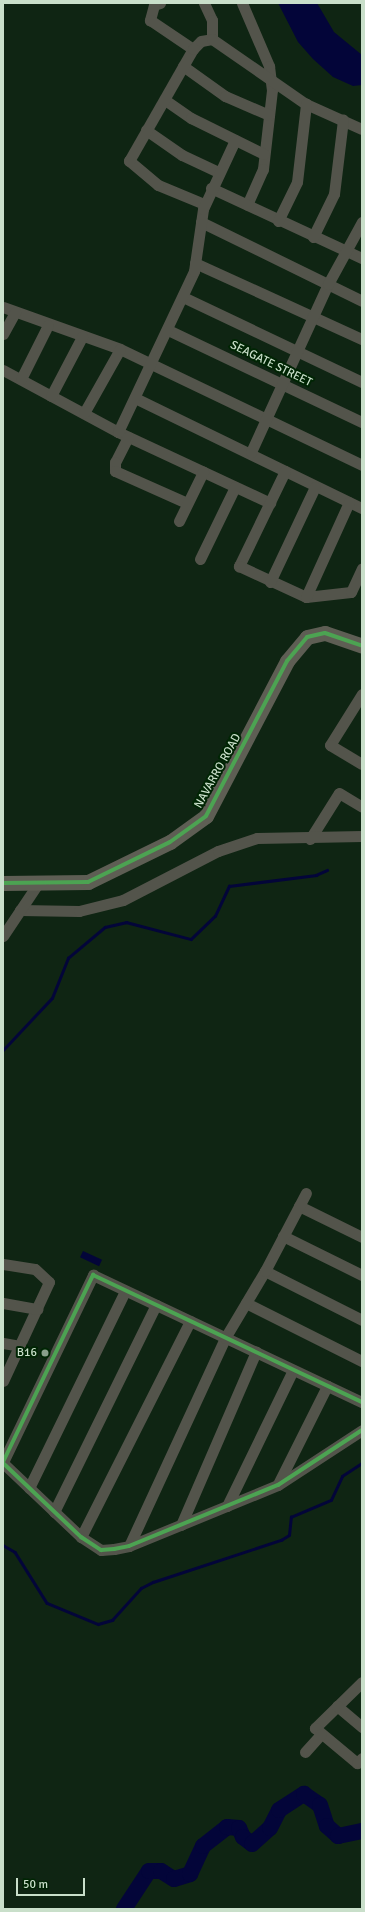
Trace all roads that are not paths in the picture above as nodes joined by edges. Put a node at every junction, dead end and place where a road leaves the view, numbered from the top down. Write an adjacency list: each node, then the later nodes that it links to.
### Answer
1 (160, 3): 5 (street)
2 (204, 3): 4 (street)
3 (242, 3): 7 (street)
4 (212, 39): 5 (street); 7 (street)
5 (193, 49): 6 (street)
6 (183, 66): 8 (street); 10 (street)
7 (271, 77): 9 (street); 10 (street)
8 (165, 100): 13 (street); 14 (street)
9 (306, 104): 11 (street); 20 (street)
10 (269, 115): 15 (street)
11 (343, 120): 12 (street); 23 (street)
12 (362, 129)
13 (146, 130): 16 (street); 18 (street)
14 (235, 140): 15 (street); 16 (street)
15 (264, 154): 19 (street)
16 (218, 172): 17 (street)
17 (211, 188): 18 (street); 19 (street)
18 (204, 204): 21 (street)
19 (247, 205): 20 (street)
20 (278, 221): 23 (street)
21 (200, 222): 26 (street); 27 (street)
22 (362, 222): 24 (street)
23 (313, 237): 24 (street)
24 (346, 252): 25 (street); 27 (street)
25 (362, 258)
26 (195, 263): 28 (street); 32 (street)
27 (328, 284): 29 (street); 32 (street)
28 (183, 297): 34 (street); 39 (street)
29 (362, 300)
30 (3, 307): 31 (street)
31 (15, 312): 33 (street); 35 (street)
32 (314, 315): 37 (street); 39 (street)
33 (48, 325): 36 (street); 42 (street)
34 (168, 330): 40 (street); 44 (street, SEAGATE STREET)
35 (3, 334)
36 (82, 337): 38 (street); 45 (street)
37 (362, 339)
38 (120, 349): 40 (street); 47 (street)
39 (297, 352): 43 (street); 44 (street)
40 (152, 364): 46 (street); 48 (street)
41 (3, 370): 42 (street)
42 (21, 379): 45 (street)
43 (362, 382)
44 (282, 384): 48 (street); 49 (street, SEAGATE STREET)
45 (51, 396): 47 (street)
46 (135, 398): 50 (street); 51 (street)
47 (84, 413): 50 (street)
48 (266, 420): 51 (street); 52 (street)
49 (362, 422)
50 (123, 434): 54 (street); 59 (street)
51 (251, 452): 53 (street)
52 (362, 465)
53 (285, 471): 56 (street); 58 (street)
54 (203, 472): 55 (street); 59 (street)
55 (235, 487): 58 (street); 62 (street)
56 (315, 487): 57 (street); 64 (street)
57 (349, 502): 60 (street); 65 (street)
58 (270, 503): 64 (street)
59 (187, 504): 61 (street)
60 (362, 508)
61 (179, 521)
62 (200, 560)
63 (362, 568): 65 (street)
64 (270, 582): 65 (street)
65 (306, 596)
66 (362, 646): 74 (street, NAVARRO ROAD)
67 (362, 694): 68 (street)
68 (358, 707): 69 (street)
69 (362, 764)
70 (362, 807): 72 (street)
71 (362, 836): 72 (street)
72 (310, 839): 75 (street)
73 (3, 883): 74 (street, NAVARRO ROAD)
74 (37, 885): 75 (street)
75 (20, 910): 76 (street)
76 (3, 936)
77 (306, 1193): 78 (street)
78 (299, 1206): 79 (street); 80 (street)
79 (283, 1236): 82 (street); 83 (street)
80 (362, 1237)
81 (3, 1264): 88 (street)
82 (265, 1271): 86 (street); 89 (street)
83 (362, 1275)
84 (125, 1290): 87 (street); 101 (street); 103 (street)
85 (3, 1303): 88 (street)
86 (246, 1303): 91 (street); 95 (street)
87 (156, 1305): 90 (street); 105 (street)
88 (37, 1309): 93 (street)
89 (362, 1320)
90 (190, 1321): 91 (street); 107 (street)
91 (225, 1338): 94 (street); 108 (street)
92 (3, 1343): 93 (street)
93 (20, 1346): 97 (street)
94 (256, 1352): 96 (street); 106 (street)
95 (362, 1361)
96 (293, 1370): 98 (street); 104 (street)
97 (3, 1381)
98 (327, 1386): 99 (street); 102 (street)
99 (362, 1402)
100 (362, 1430): 102 (street)
101 (3, 1463): 103 (street)
102 (278, 1485): 104 (street)
103 (29, 1488): 105 (street)
104 (227, 1506): 106 (street)
105 (54, 1512): 107 (street)
106 (181, 1525): 108 (street)
107 (81, 1537): 108 (street)
108 (129, 1546)
109 (362, 1682): 110 (street)
110 (337, 1706): 111 (street); 112 (street)
111 (362, 1727)
112 (321, 1734): 113 (street); 114 (street)
113 (306, 1752)
114 (362, 1758)

